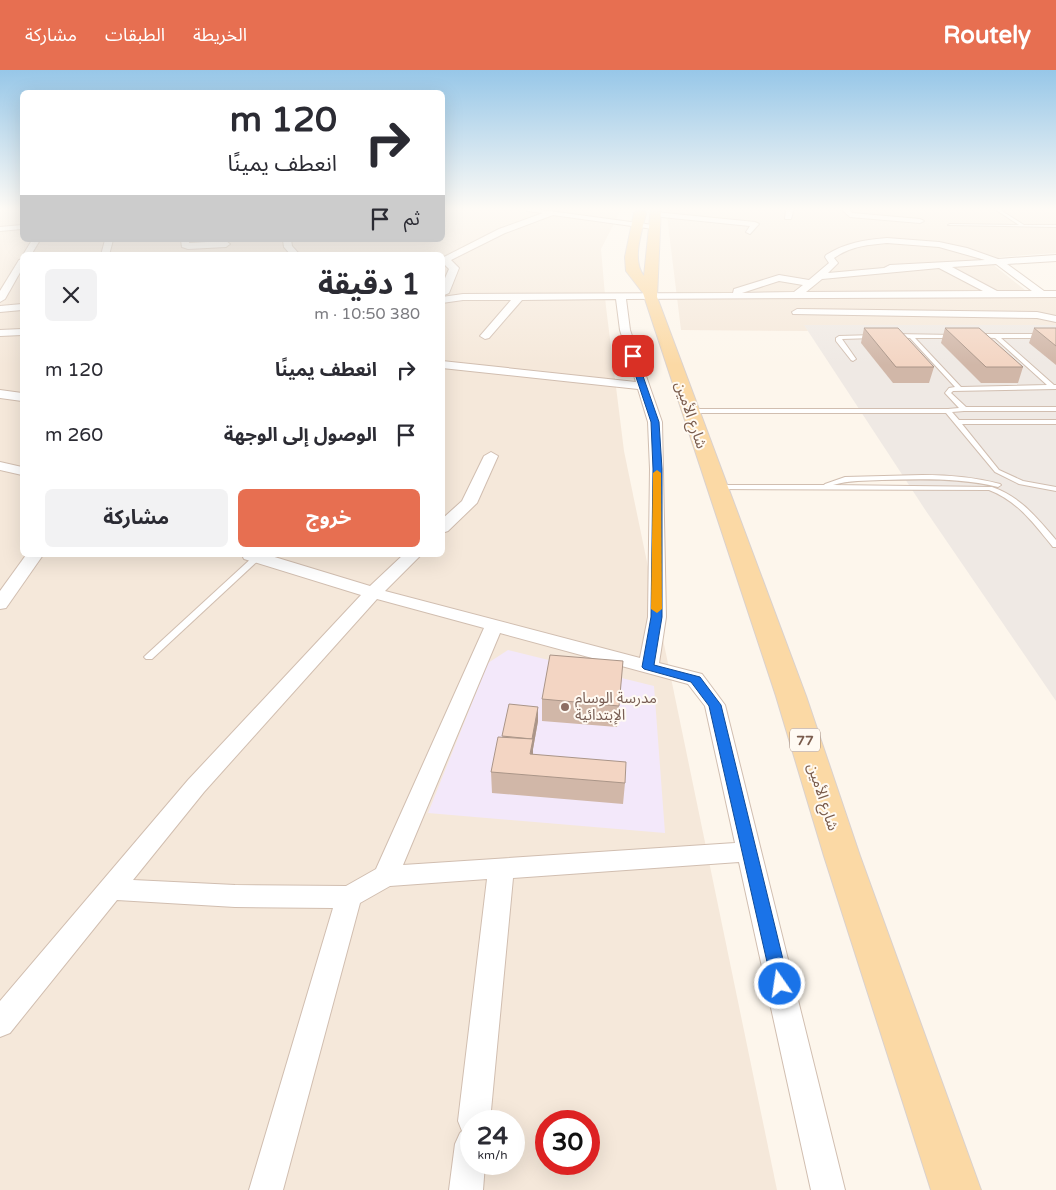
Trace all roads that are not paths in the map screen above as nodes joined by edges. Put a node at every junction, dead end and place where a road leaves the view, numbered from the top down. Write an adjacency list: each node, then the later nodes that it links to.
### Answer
1 (631, 260): 15 (main road, شارع الأمين / 77)
2 (647, 260): 15 (main road, شارع الأمين / 77)
3 (832, 260): 9 (street)
4 (1010, 260): 6 (street)
5 (445, 261): 11 (street)
6 (995, 261): 8 (street); 12 (street)
7 (17, 265): 20 (street)
8 (941, 265): 9 (street); 13 (street)
9 (819, 276): 10 (street)
10 (810, 283): 16 (street); 18 (street)
11 (445, 291)
12 (1040, 293): 13 (street); 14 (street)
13 (994, 294): 16 (street)
14 (1056, 294)
15 (640, 295): 18 (street); 19 (street); 36 (street); 43 (main road, شارع الأمين / 77)
16 (801, 295): 18 (street); 23 (street)
17 (445, 296): 19 (street)
18 (724, 296)
19 (518, 298): 28 (street)
20 (0, 299)
21 (20, 307): 22 (street)
22 (0, 309)
23 (818, 311): 24 (street); 25 (street)
24 (798, 312)
25 (1056, 319)
26 (20, 332): 27 (street)
27 (0, 333)
28 (485, 336)
29 (911, 336): 30 (lane); 34 (lane); 38 (lane)
30 (958, 336)
31 (968, 336): 32 (lane)
32 (996, 336): 33 (lane); 37 (lane)
33 (1056, 336)
34 (853, 359)
35 (445, 364): 36 (street)
36 (643, 386): 61 (street)
37 (1054, 386): 38 (lane)
38 (958, 387): 41 (lane)
39 (0, 394): 40 (street)
40 (20, 397)
41 (964, 409): 42 (lane); 44 (lane)
42 (1056, 409)
43 (690, 411): 44 (lane); 50 (main road, شارع الأمين / 77)
44 (948, 411): 45 (lane)
45 (956, 422): 46 (lane); 51 (lane)
46 (1056, 422)
47 (491, 456): 52 (street)
48 (0, 466): 49 (street)
49 (20, 471)
50 (716, 487): 53 (lane); 73 (main road, شارع الأمين / 77)
51 (1056, 489)
52 (445, 525)
53 (1056, 545)
54 (34, 557): 58 (street)
55 (263, 557): 57 (street); 60 (lane)
56 (412, 557): 57 (street)
57 (373, 593): 59 (street); 65 (street)
58 (0, 604)
59 (494, 626): 61 (street); 64 (street)
60 (149, 657)
61 (648, 667): 62 (street)
62 (750, 852): 63 (street); 72 (street)
63 (501, 868): 64 (street); 68 (street)
64 (386, 876): 66 (street)
65 (110, 889): 66 (street); 67 (street)
66 (349, 897): 70 (street)
67 (0, 1023)
68 (475, 1110)
69 (468, 1175): 71 (street)
70 (266, 1190)
71 (466, 1190)
72 (828, 1190)
73 (956, 1190)

